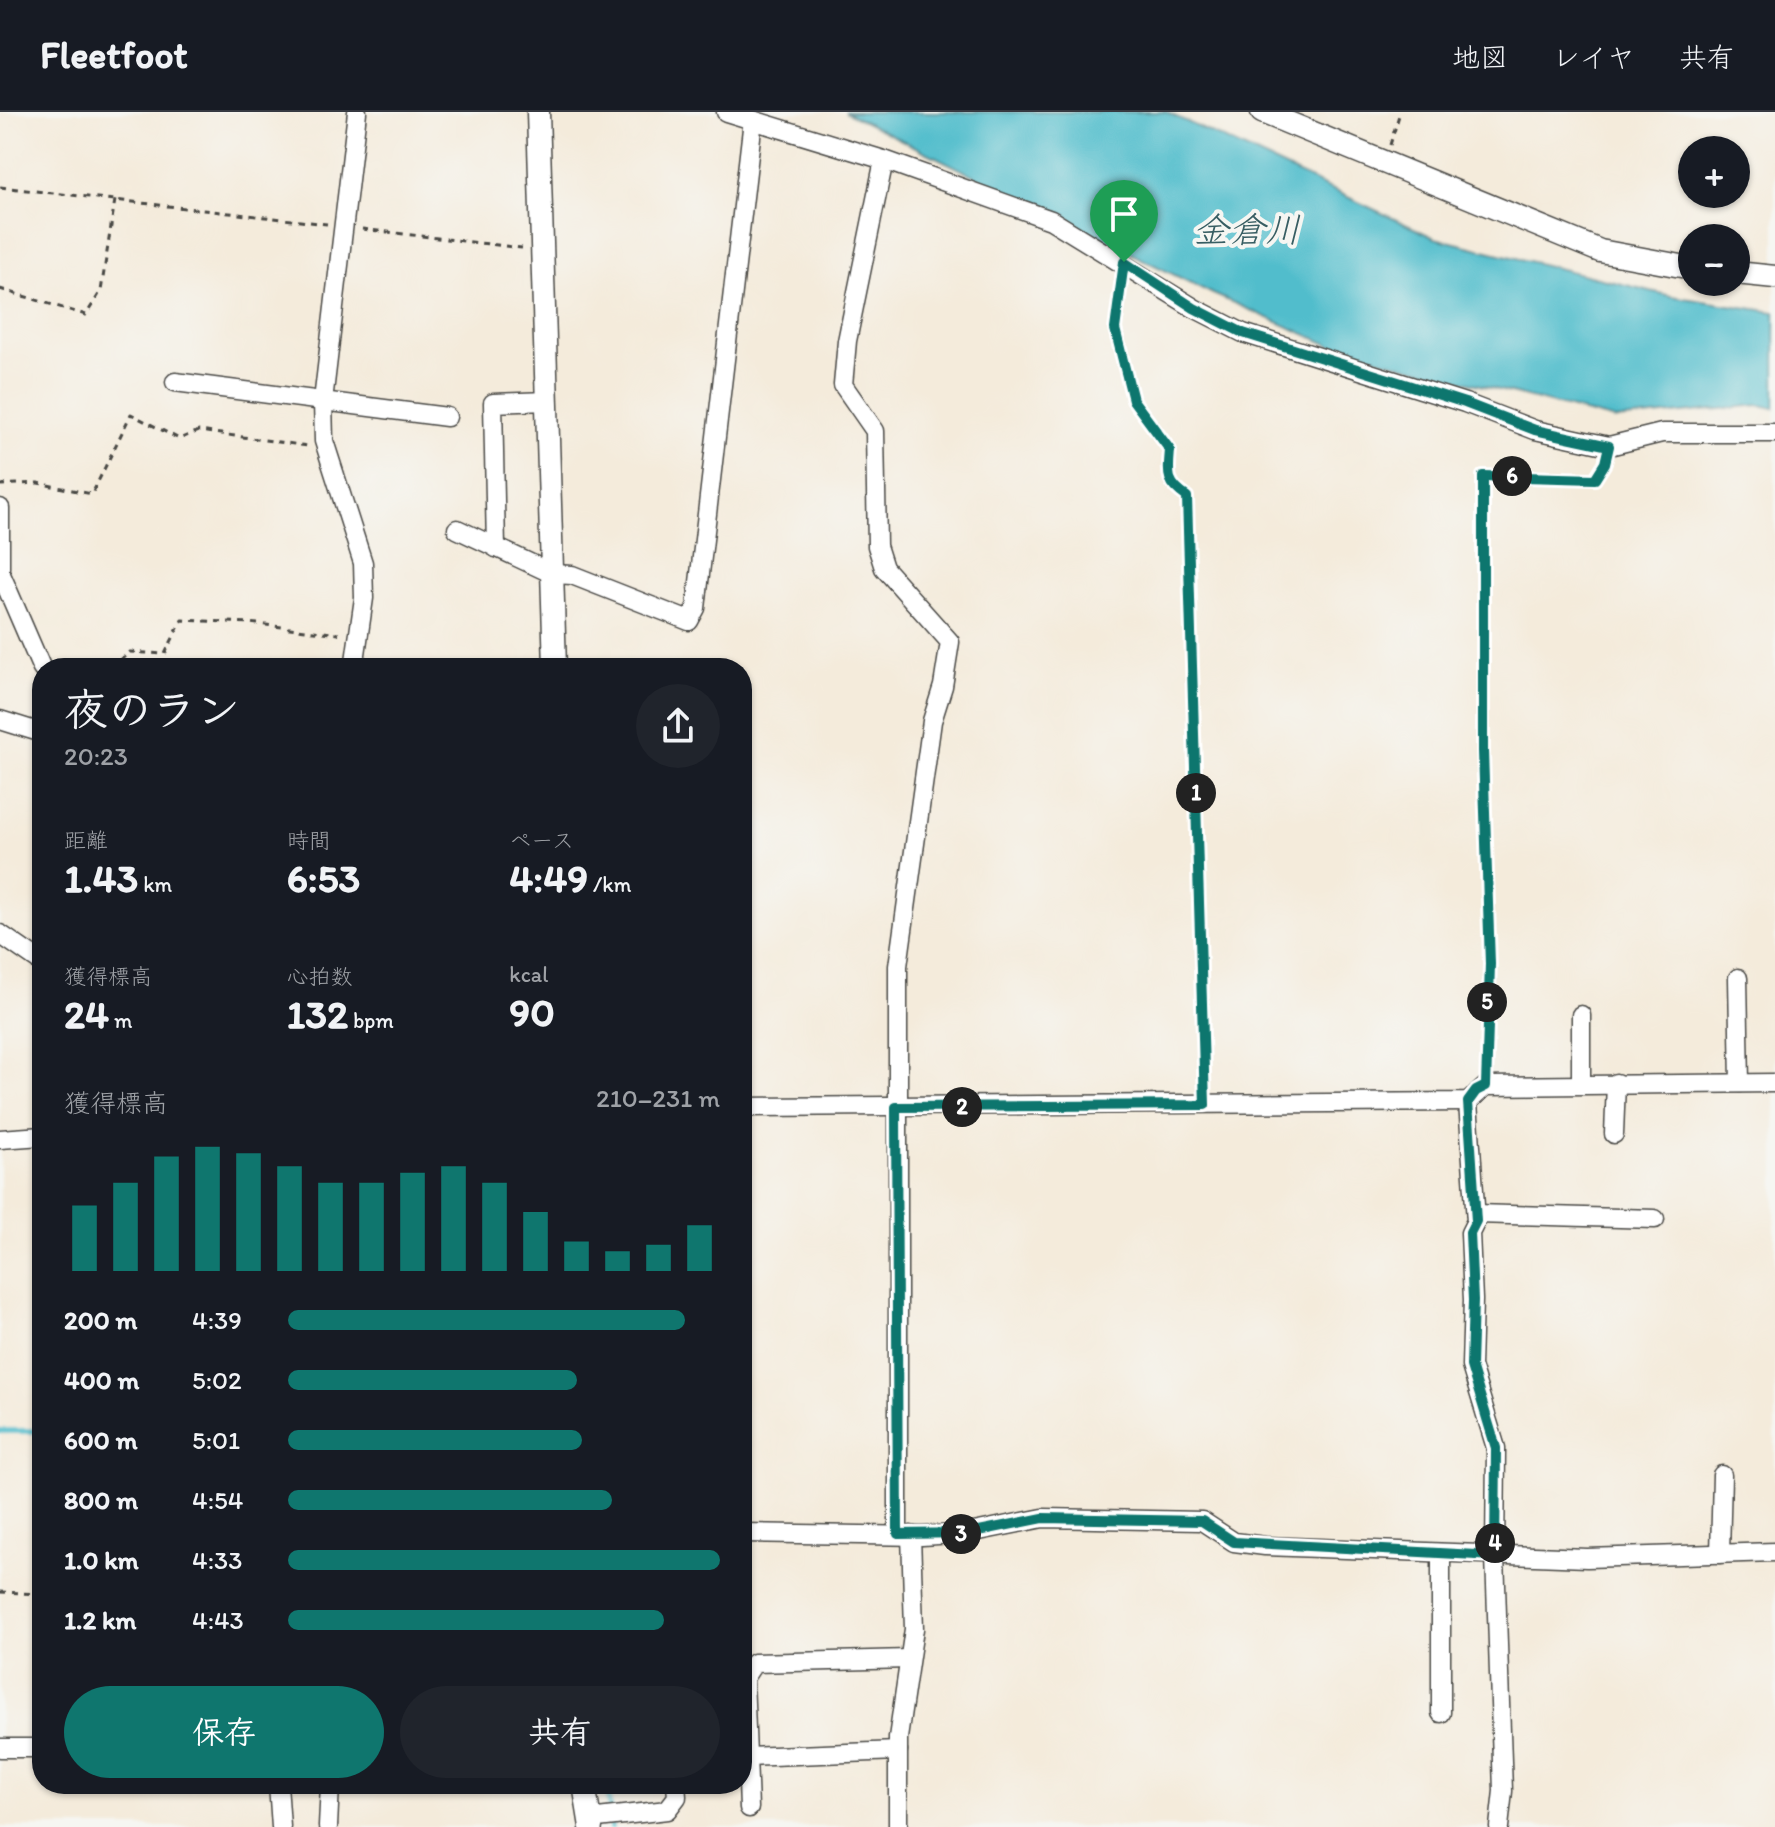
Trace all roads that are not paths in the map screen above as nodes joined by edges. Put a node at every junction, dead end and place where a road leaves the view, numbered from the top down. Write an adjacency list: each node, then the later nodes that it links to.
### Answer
1 (357, 112): 11 (street)
2 (538, 112): 12 (street)
3 (726, 112): 5 (street)
4 (1262, 112): 7 (street)
5 (753, 120): 6 (street); 19 (street)
6 (884, 160): 14 (street); 35 (street)
7 (1678, 265)
8 (1750, 274): 9 (street)
9 (1775, 277)
10 (175, 382): 11 (street)
11 (323, 401): 13 (street); 21 (street)
12 (548, 401): 17 (street); 19 (street)
13 (447, 417)
14 (1775, 433)
15 (0, 508): 18 (street)
16 (457, 529): 17 (street)
17 (496, 548): 19 (street)
18 (0, 570): 20 (street)
19 (553, 574): 22 (street)
20 (37, 658)
21 (356, 658)
22 (555, 658)
23 (0, 720): 24 (street)
24 (32, 730)
25 (0, 934): 26 (street)
26 (32, 956)
27 (1738, 978): 31 (street)
28 (1581, 1015): 29 (street)
29 (1581, 1083): 30 (street); 33 (street)
30 (1616, 1083): 31 (street); 36 (street)
31 (1740, 1083): 32 (street)
32 (1775, 1083)
33 (1468, 1102): 35 (street); 39 (street)
34 (752, 1107): 35 (street)
35 (896, 1107): 43 (street)
36 (1614, 1134)
37 (32, 1137): 38 (street)
38 (0, 1139)
39 (1476, 1214): 40 (street); 47 (street)
40 (1655, 1219)
41 (1722, 1475): 46 (street)
42 (752, 1533): 43 (street)
43 (904, 1534): 45 (street); 48 (street)
44 (1775, 1552): 46 (street)
45 (1441, 1553): 47 (street); 50 (street)
46 (1720, 1554): 47 (street)
47 (1495, 1556): 65 (street)
48 (909, 1659): 49 (street); 53 (street)
49 (752, 1666)
50 (1441, 1713)
51 (0, 1748): 52 (street)
52 (32, 1748)
53 (898, 1751): 54 (street); 64 (street)
54 (752, 1757)
55 (279, 1794): 62 (street)
56 (330, 1794): 63 (street)
57 (588, 1794): 61 (street)
58 (677, 1794): 61 (street)
59 (748, 1794): 60 (street)
60 (749, 1808)
61 (599, 1820)
62 (281, 1827)
63 (328, 1827)
64 (898, 1827)
65 (1499, 1827)

